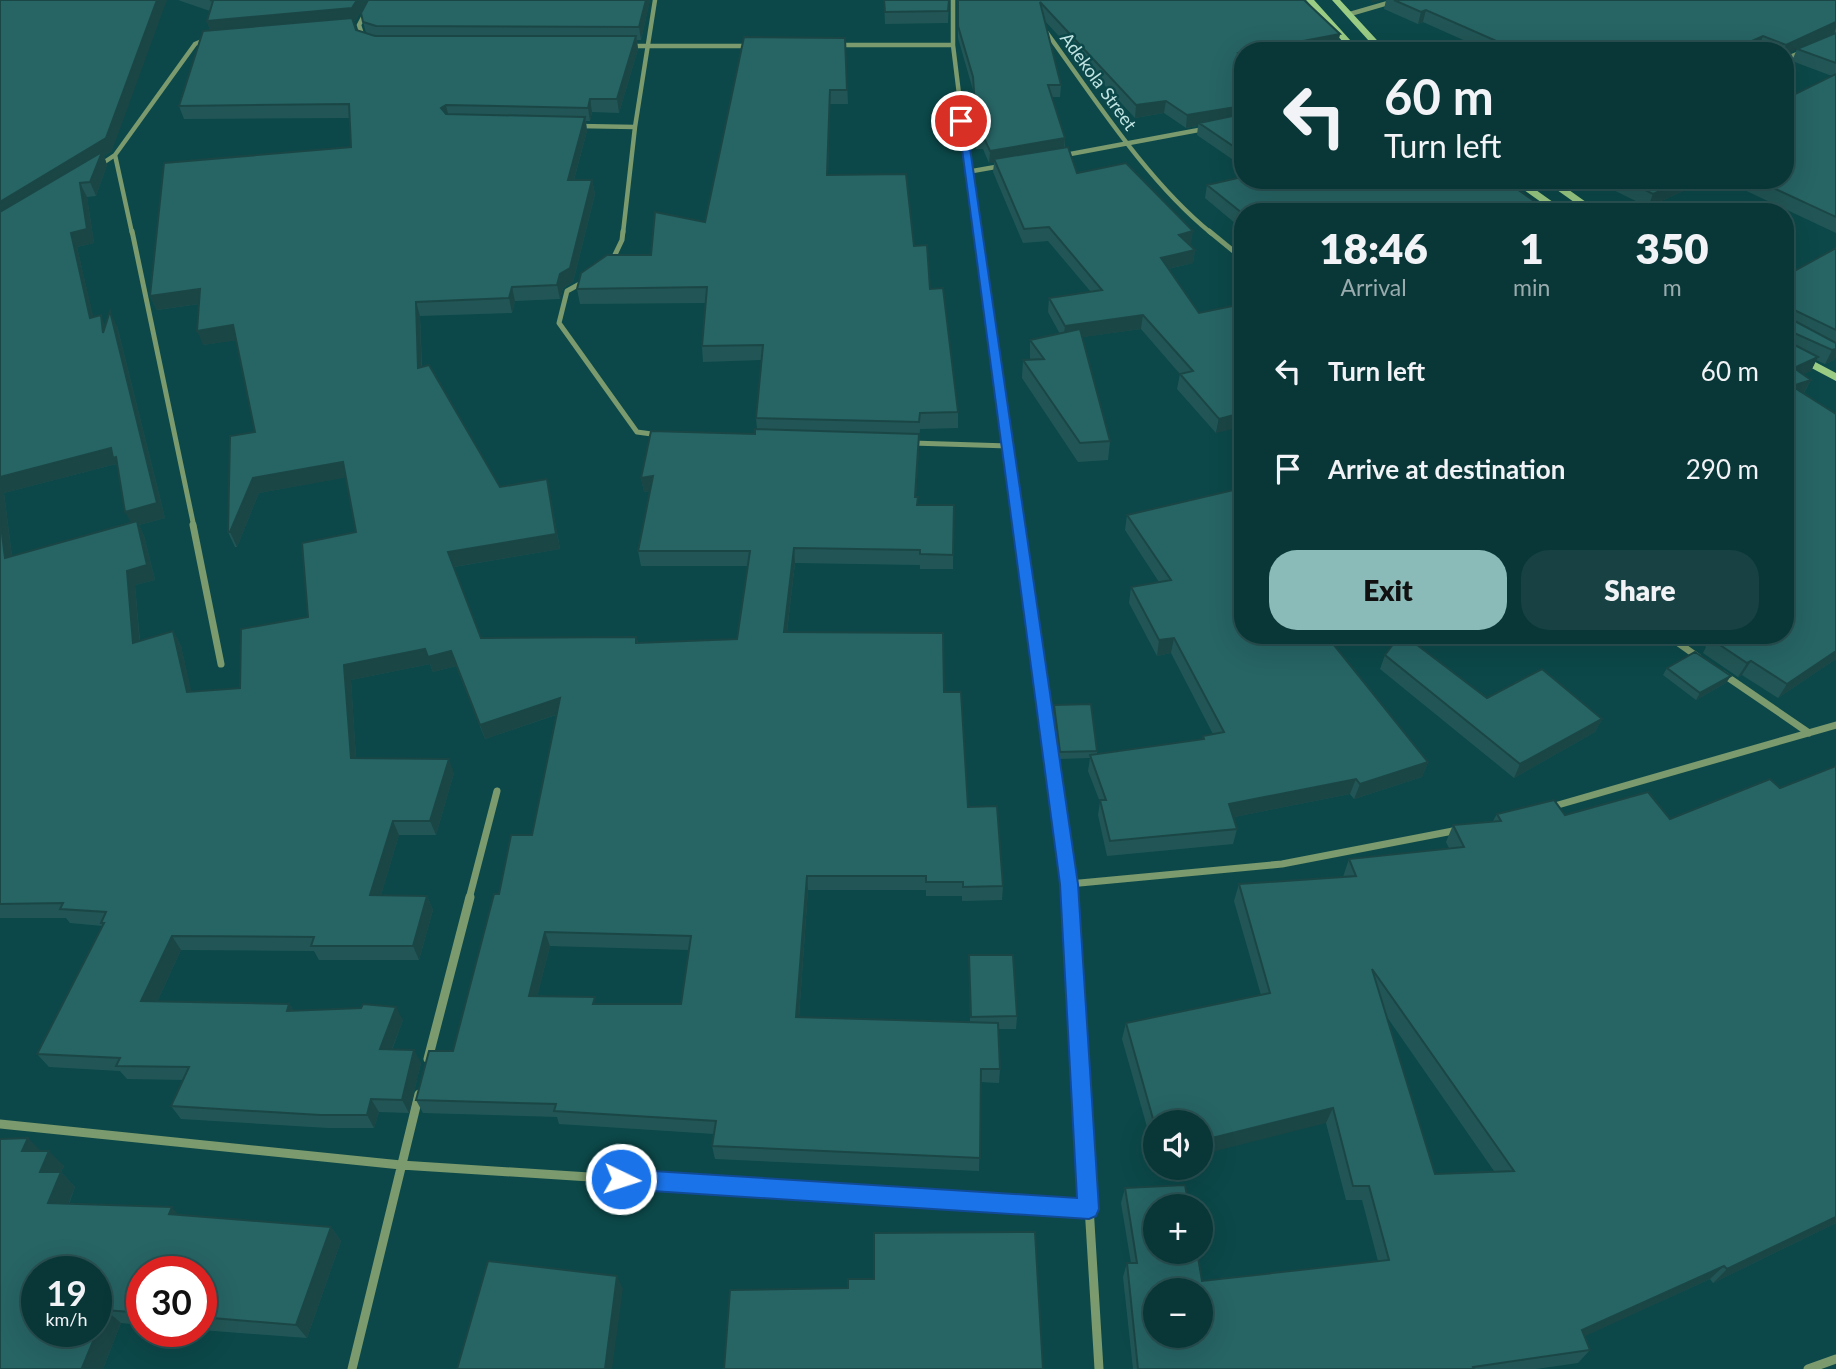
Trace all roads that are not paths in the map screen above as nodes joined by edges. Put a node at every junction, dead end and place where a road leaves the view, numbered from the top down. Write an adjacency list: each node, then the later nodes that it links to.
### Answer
1 (372, 0): 8 (street)
2 (655, 0): 18 (street)
3 (953, 0): 16 (street)
4 (1310, 0): 13 (main road)
5 (1336, 0): 7 (main road)
6 (1398, 0): 7 (street)
7 (1350, 14): 14 (main road)
8 (359, 25): 9 (street); 12 (street)
9 (346, 26)
10 (1047, 33): 25 (street, Adekola Street)
11 (216, 36): 26 (street)
12 (371, 41)
13 (1348, 42)
14 (1375, 42)
15 (829, 45): 16 (street)
16 (953, 45): 30 (street)
17 (622, 46): 18 (street)
18 (649, 46): 19 (street); 24 (street)
19 (760, 46)
20 (1811, 48): 21 (street)
21 (1794, 55)
22 (568, 126): 24 (street)
23 (1217, 126): 25 (street)
24 (635, 127): 36 (street)
25 (1128, 145): 27 (street); 35 (street, Adekola Street)
26 (115, 155): 29 (street); 44 (street)
27 (1061, 156)
28 (1007, 165): 30 (street)
29 (92, 169)
30 (967, 172): 42 (street)
31 (1528, 189): 33 (main road)
32 (1561, 189): 34 (main road)
33 (1549, 203)
34 (1582, 203)
35 (1234, 252)
36 (607, 269)
37 (597, 274): 40 (street)
38 (1794, 354): 39 (main road)
39 (1836, 378)
40 (668, 436)
41 (900, 443): 42 (street)
42 (1009, 446): 50 (street)
43 (1680, 644): 46 (street)
44 (221, 664)
45 (1836, 725): 46 (street)
46 (1809, 733): 48 (street)
47 (497, 791): 51 (street)
48 (1548, 808)
49 (1469, 828): 50 (street)
50 (1069, 884): 55 (street)
51 (425, 1071)
52 (422, 1085): 54 (street)
53 (0, 1124): 54 (street)
54 (401, 1165): 55 (street); 57 (street)
55 (1089, 1209): 58 (street)
56 (1836, 1359): 59 (street)
57 (352, 1369)
58 (1099, 1369)
59 (1808, 1369)

